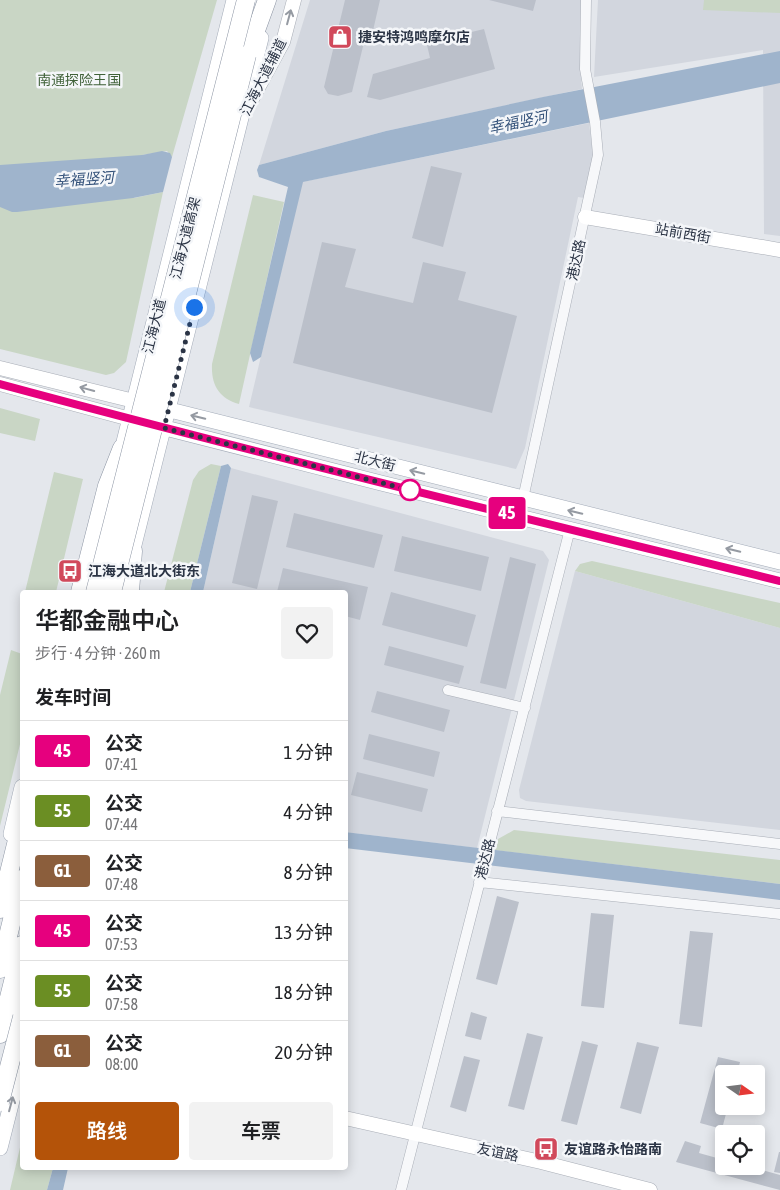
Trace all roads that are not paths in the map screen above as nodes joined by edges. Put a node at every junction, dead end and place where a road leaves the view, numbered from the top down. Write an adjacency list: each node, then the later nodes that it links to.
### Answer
1 (234, 0): 13 (main road, 江海大道)
2 (246, 0): 27 (highway, 江海大道高架, bridge)
3 (261, 0): 7 (highway, 江海大道高架)
4 (269, 0): 7 (highway); 8 (main road)
5 (294, 0): 8 (street, 江海大道辅道, one-way to 5)
6 (586, 0): 9 (street, 港达路)
7 (248, 55): 28 (highway, 江海大道高架, bridge)
8 (239, 124): 14 (main road)
9 (585, 217): 10 (street, 站前西街); 18 (street, 港达路)
10 (780, 250)
11 (0, 368): 13 (street, 北大街, one-way to 11)
12 (0, 384): 15 (street, 北大街)
13 (134, 401): 14 (main road, 北大街); 15 (main road, 江海大道)
14 (169, 409): 16 (main road); 18 (main road, 北大街, one-way to 14)
15 (130, 419): 16 (main road, 北大街); 17 (main road, 江海大道)
16 (164, 428): 19 (main road, 北大街); 21 (main road)
17 (122, 448): 24 (main road); 25 (highway); 26 (main road, 江海大道)
18 (524, 499): 19 (street, 港达路); 22 (main road, 北大街, one-way to 18)
19 (519, 516): 20 (main road, 北大街)
20 (570, 528): 23 (main road, 北大街); 33 (street, 港达路)
21 (133, 551): 29 (main road); 30 (highway); 31 (main road)
22 (780, 562)
23 (780, 581)
24 (72, 590)
25 (81, 590)
26 (86, 590)
27 (96, 590)
28 (113, 590)
29 (123, 590)
30 (130, 590)
31 (134, 590)
32 (448, 690): 33 (street)
33 (525, 708): 35 (street, 港达路)
34 (20, 795): 39 (main road)
35 (497, 811): 37 (street); 40 (street, 港达路)
36 (20, 828): 42 (highway)
37 (780, 844)
38 (20, 852): 44 (main road)
39 (0, 876)
40 (479, 882): 43 (street); 54 (street, 港达路)
41 (20, 887): 46 (highway)
42 (0, 909)
43 (780, 914)
44 (0, 934)
45 (20, 958): 49 (highway)
46 (0, 969)
47 (20, 996): 49 (main road)
48 (20, 1025): 52 (highway, bridge)
49 (8, 1037): 51 (main road)
50 (20, 1068): 55 (main road, one-way to 50)
51 (0, 1077)
52 (0, 1102)
53 (348, 1119): 54 (street, 友谊路)
54 (415, 1134): 56 (street, 港达路); 57 (street, 友谊路)
55 (0, 1148)
56 (401, 1190)
57 (650, 1190)

